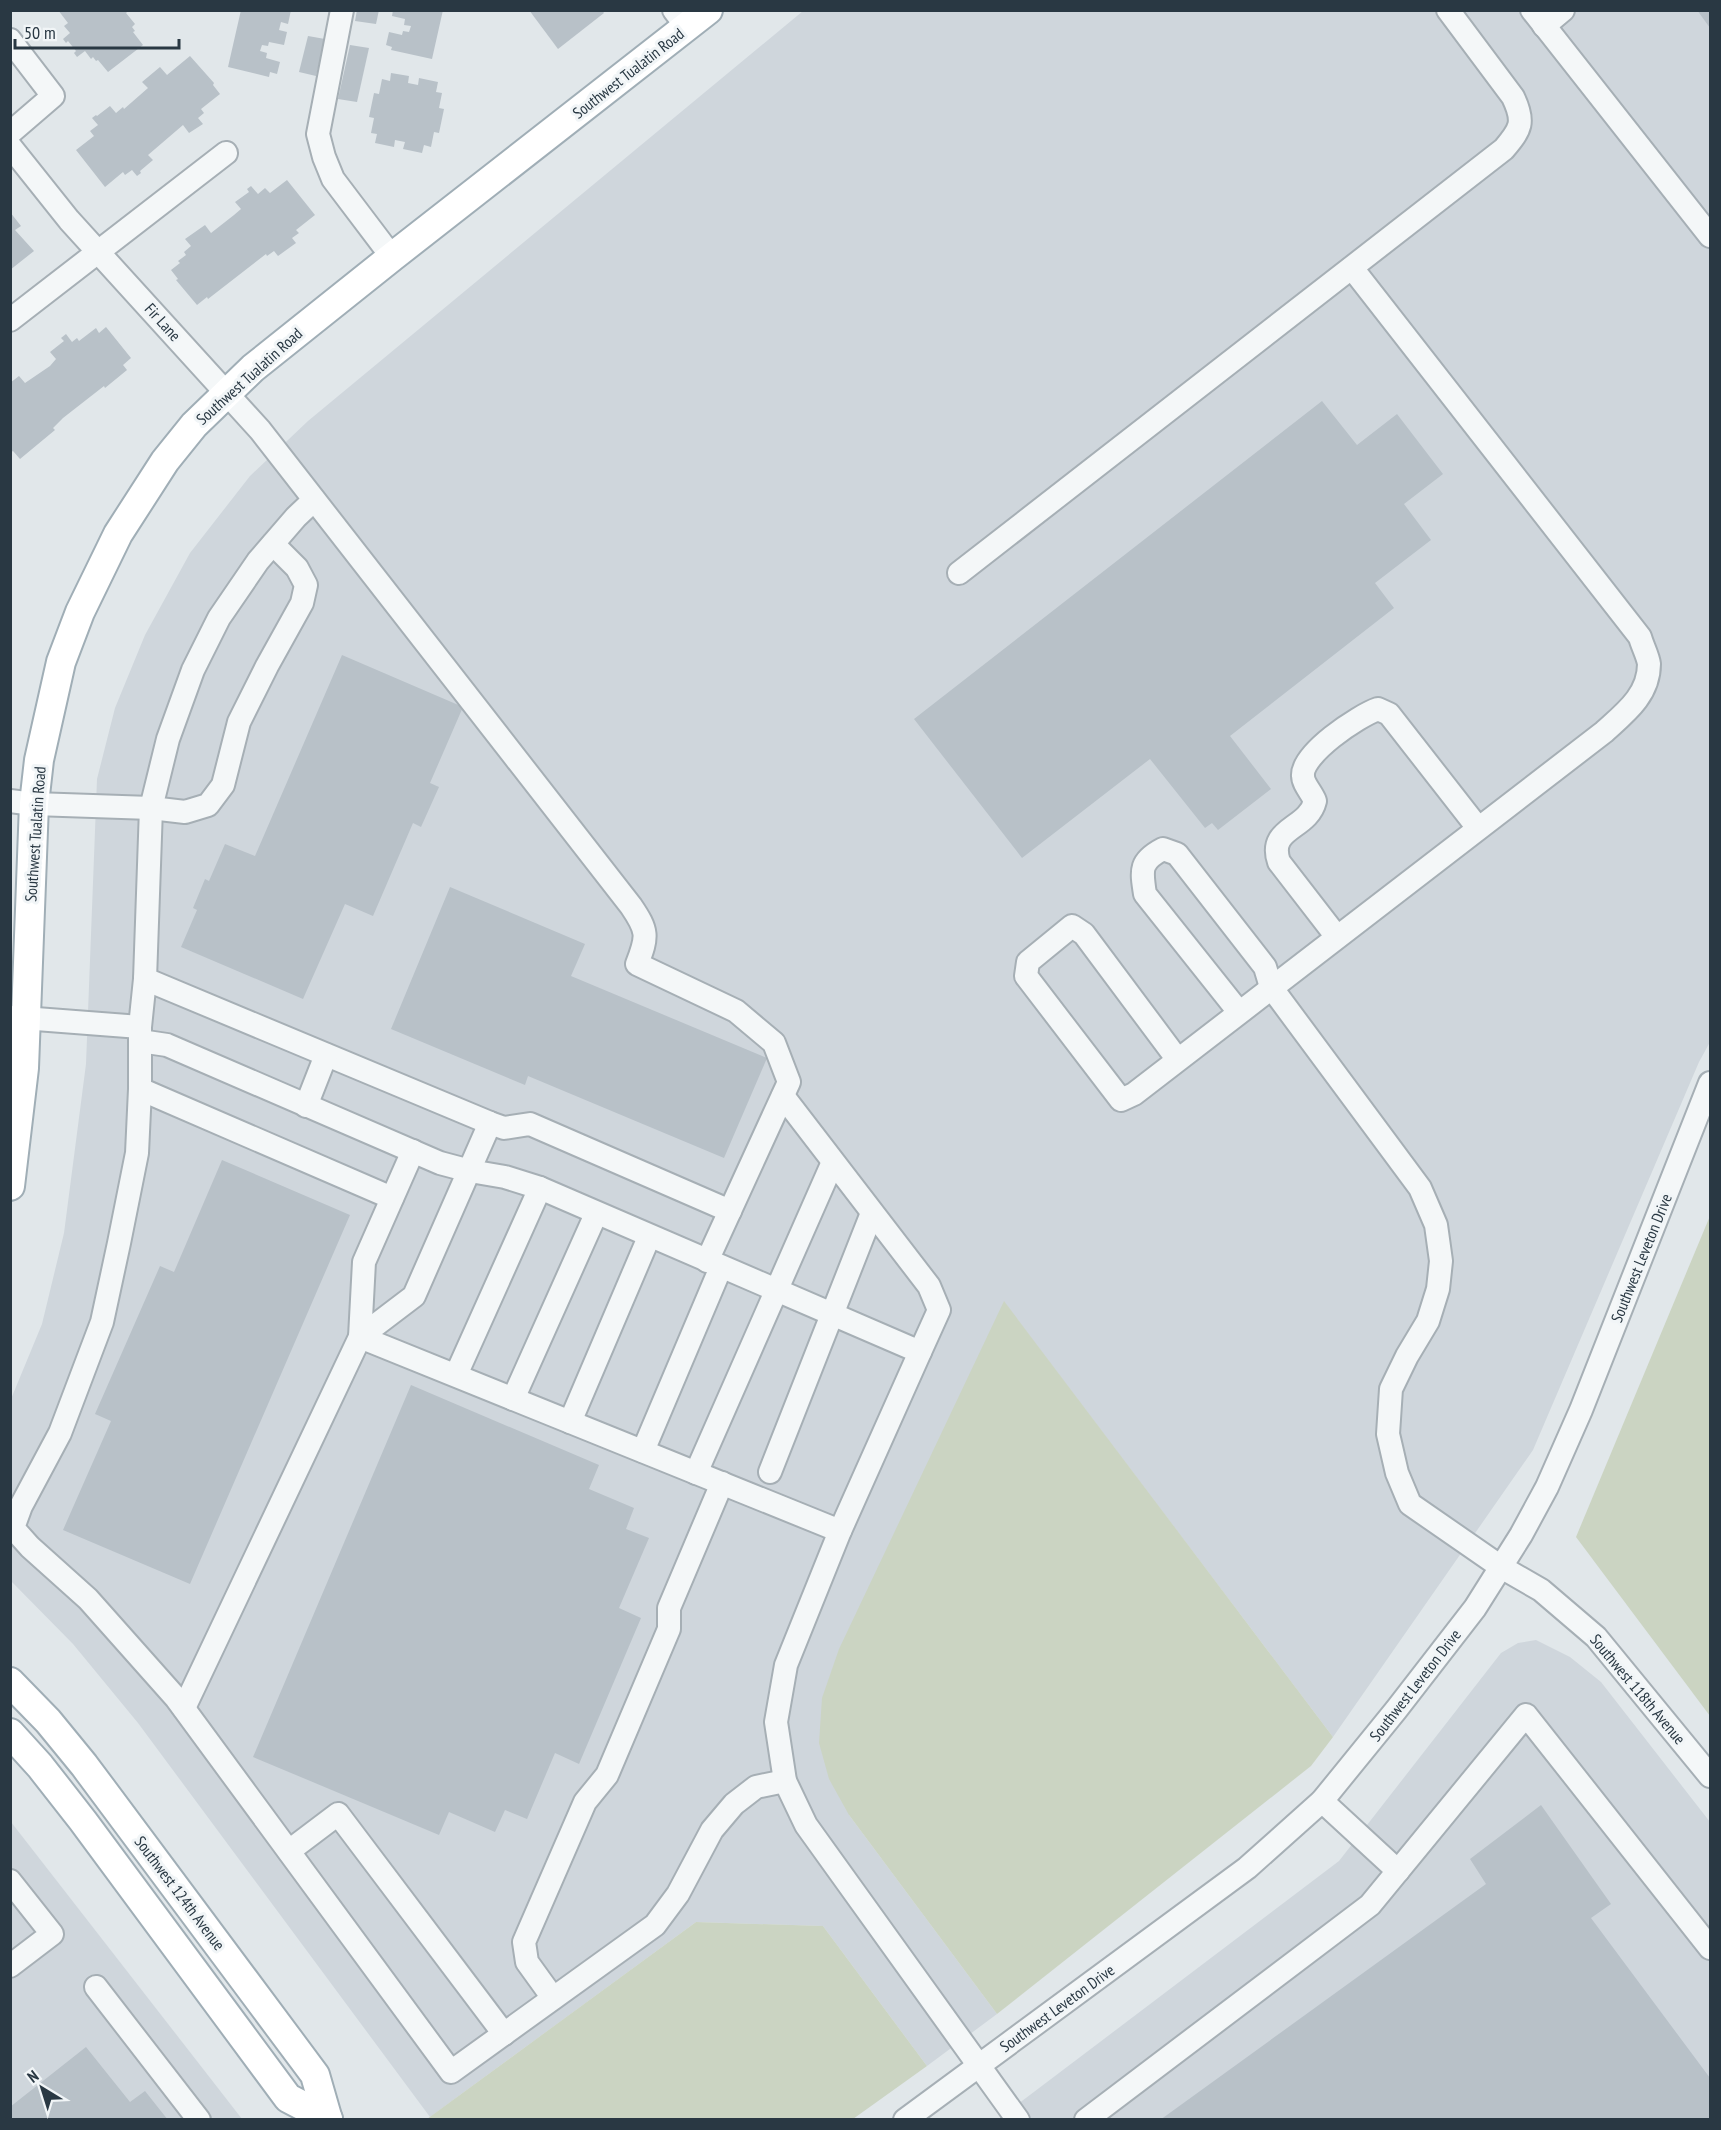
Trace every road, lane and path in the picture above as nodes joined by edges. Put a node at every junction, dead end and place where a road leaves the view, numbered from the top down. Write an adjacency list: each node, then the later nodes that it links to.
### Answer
1 (342, 10): 12 (street)
2 (1448, 10): 13 (street)
3 (1563, 10): 5 (street)
4 (690, 16): 12 (main road, Southwest Tualatin Road)
5 (1538, 18): 10 (street)
6 (10, 40): 7 (street)
7 (10, 133)
8 (10, 146): 11 (street, Fir Lane)
9 (226, 153): 11 (street)
10 (1710, 234)
11 (99, 252): 14 (street); 15 (street, Fir Lane)
12 (392, 257): 15 (main road, Southwest Tualatin Road)
13 (1352, 268): 18 (street); 21 (street)
14 (10, 320)
15 (227, 392): 16 (street, Fir Lane); 19 (main road, Southwest Tualatin Road)
16 (314, 500): 17 (street); 32 (street, Fir Lane)
17 (273, 544): 20 (street); 20 (street)
18 (959, 573)
19 (22, 802): 20 (street); 26 (main road, Southwest Tualatin Road)
20 (151, 808): 23 (street)
21 (1478, 828): 22 (street); 22 (street)
22 (1337, 937): 24 (street)
23 (145, 980): 27 (street); 28 (street)
24 (1271, 987): 25 (street); 25 (street, Southwest 118th Avenue); 58 (street, Southwest 118th Avenue)
25 (1239, 1012): 29 (street)
26 (18, 1017): 27 (street); 38 (main road, Southwest Tualatin Road)
27 (140, 1034): 31 (street); 33 (street)
28 (327, 1055): 33 (street); 34 (street)
29 (1178, 1060): 29 (street)
30 (1710, 1083): 58 (street, Southwest Leveton Drive)
31 (140, 1089): 40 (street); 60 (street)
32 (783, 1096): 36 (street); 41 (street)
33 (306, 1106): 35 (street)
34 (490, 1123): 37 (street); 41 (street)
35 (413, 1151): 37 (street); 40 (street)
36 (833, 1162): 42 (street); 46 (street)
37 (470, 1171): 39 (street); 48 (street)
38 (10, 1186)
39 (540, 1188): 43 (street); 50 (street)
40 (392, 1198): 48 (street)
41 (730, 1211): 45 (street)
42 (872, 1213): 47 (street); 49 (street)
43 (596, 1214): 44 (street); 51 (street)
44 (649, 1237): 45 (street); 52 (street)
45 (714, 1264): 46 (street); 53 (street)
46 (776, 1291): 47 (street); 55 (street)
47 (832, 1315): 49 (street); 54 (street)
48 (360, 1337): 50 (street); 60 (street)
49 (920, 1352): 57 (street)
50 (456, 1376): 51 (street)
51 (513, 1399): 52 (street)
52 (570, 1422): 53 (street)
53 (643, 1451): 55 (street)
54 (770, 1472)
55 (696, 1473): 56 (street)
56 (722, 1483): 57 (street); 71 (street)
57 (840, 1531): 63 (street)
58 (1501, 1567): 62 (street, Southwest 118th Avenue); 64 (street, Southwest Leveton Drive)
59 (10, 1682): 74 (main road, Southwest 124th Avenue)
60 (184, 1708): 65 (street)
61 (10, 1733): 74 (main road, Southwest 124th Avenue)
62 (1710, 1776)
63 (785, 1781): 71 (street); 73 (street)
64 (1322, 1801): 66 (street); 73 (street, Southwest Leveton Drive)
65 (289, 1851): 72 (street); 72 (street)
66 (1398, 1871): 68 (street); 78 (street)
67 (10, 1881): 69 (street)
68 (1710, 1948)
69 (10, 1966)
70 (96, 1987): 75 (street)
71 (553, 1998): 72 (street)
72 (504, 2034)
73 (980, 2064): 76 (street, Southwest Leveton Drive); 77 (street)
74 (328, 2119)
75 (199, 2120)
76 (905, 2120)
77 (1018, 2120)
78 (1086, 2120)

